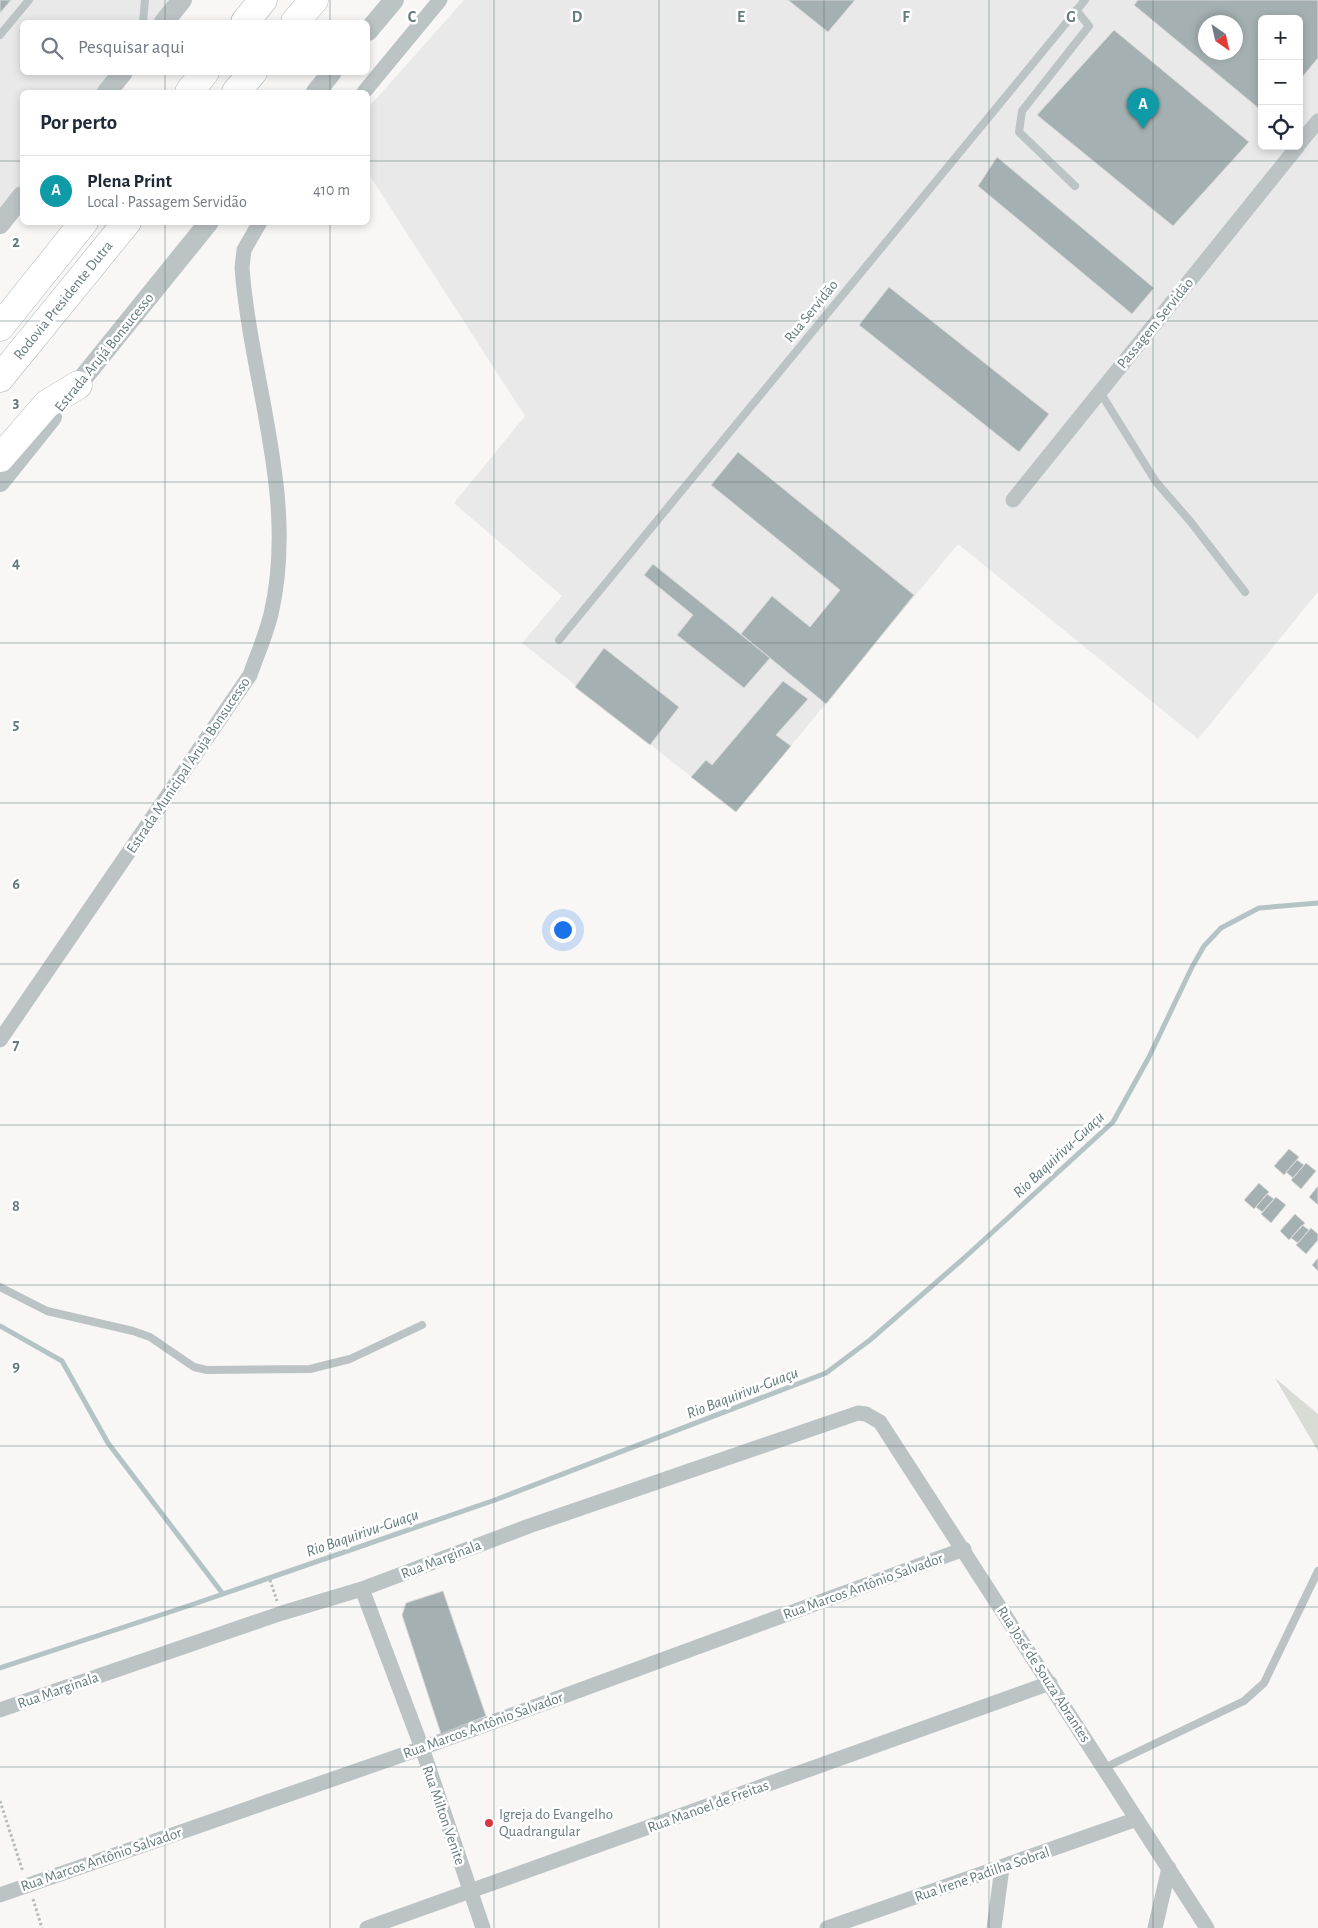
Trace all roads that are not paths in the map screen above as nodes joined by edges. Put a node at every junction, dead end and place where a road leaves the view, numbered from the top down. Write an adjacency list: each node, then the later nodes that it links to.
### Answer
1 (29, 0): 15 (lane)
2 (145, 0): 10 (lane)
3 (182, 0): 11 (street)
4 (263, 0): 12 (highway)
5 (314, 0): 13 (highway)
6 (394, 0): 14 (street)
7 (440, 0): 24 (street)
8 (1085, 0): 9 (lane, Rua Servidão)
9 (1076, 10): 28 (lane); 43 (lane, Rua Servidão)
10 (143, 20)
11 (166, 20)
12 (247, 20)
13 (297, 20)
14 (370, 29)
15 (0, 35)
16 (121, 75): 20 (street)
17 (202, 75): 21 (highway)
18 (250, 75): 22 (highway)
19 (330, 75): 23 (street)
20 (109, 90)
21 (190, 90)
22 (238, 90)
23 (318, 90)
24 (366, 90)
25 (1318, 121): 26 (street, Passagem Servidão)
26 (1303, 140)
27 (1295, 150): 38 (street, Passagem Servidão)
28 (1075, 186)
29 (20, 199): 30 (street)
30 (0, 224)
31 (82, 225): 35 (highway)
32 (125, 225): 36 (highway, Rodovia Presidente Dutra)
33 (207, 225): 37 (street, Estrada Arujá Bonsucesso)
34 (258, 225): 44 (street, Estrada Municipal Aruja Bonsucesso)
35 (0, 327)
36 (0, 378)
37 (78, 384): 39 (highway); 40 (street, Estrada Arujá Bonsucesso)
38 (1100, 392): 41 (street, Passagem Servidão); 42 (lane)
39 (0, 458)
40 (0, 482)
41 (1013, 500)
42 (1245, 592)
43 (559, 640)
44 (0, 1040)
45 (0, 1287): 46 (lane)
46 (422, 1325)
47 (880, 1422): 48 (street, Rua José de Souza Abrantes); 50 (street, Rua Marginala)
48 (964, 1549): 51 (street, Rua José de Souza Abrantes); 53 (street, Rua Marcos Antônio Salvador)
49 (1318, 1571): 54 (lane)
50 (362, 1589): 52 (street, Rua Marginala); 53 (street, Rua Milton Venite)
51 (1050, 1683): 54 (street, Rua José de Souza Abrantes); 58 (street, Rua Manoel de Freitas)
52 (0, 1710)
53 (422, 1748): 58 (street, Rua Milton Venite); 59 (street, Rua Marcos Antônio Salvador)
54 (1104, 1768): 55 (street, Rua José de Souza Abrantes)
55 (1137, 1819): 56 (street, Rua Irene Padilha Sobral); 57 (street, Rua José de Souza Abrantes)
56 (1002, 1868): 60 (street, Rua Irene Padilha Sobral); 64 (street)
57 (1169, 1868): 65 (street); 66 (street, Rua José de Souza Abrantes)
58 (470, 1891): 61 (street, Rua Manoel de Freitas); 62 (street, Rua Milton Venite)
59 (0, 1895)
60 (846, 1925): 63 (street, Rua Irene Padilha Sobral)
61 (367, 1928)
62 (483, 1928)
63 (827, 1928)
64 (994, 1928)
65 (1155, 1928)
66 (1207, 1928)

